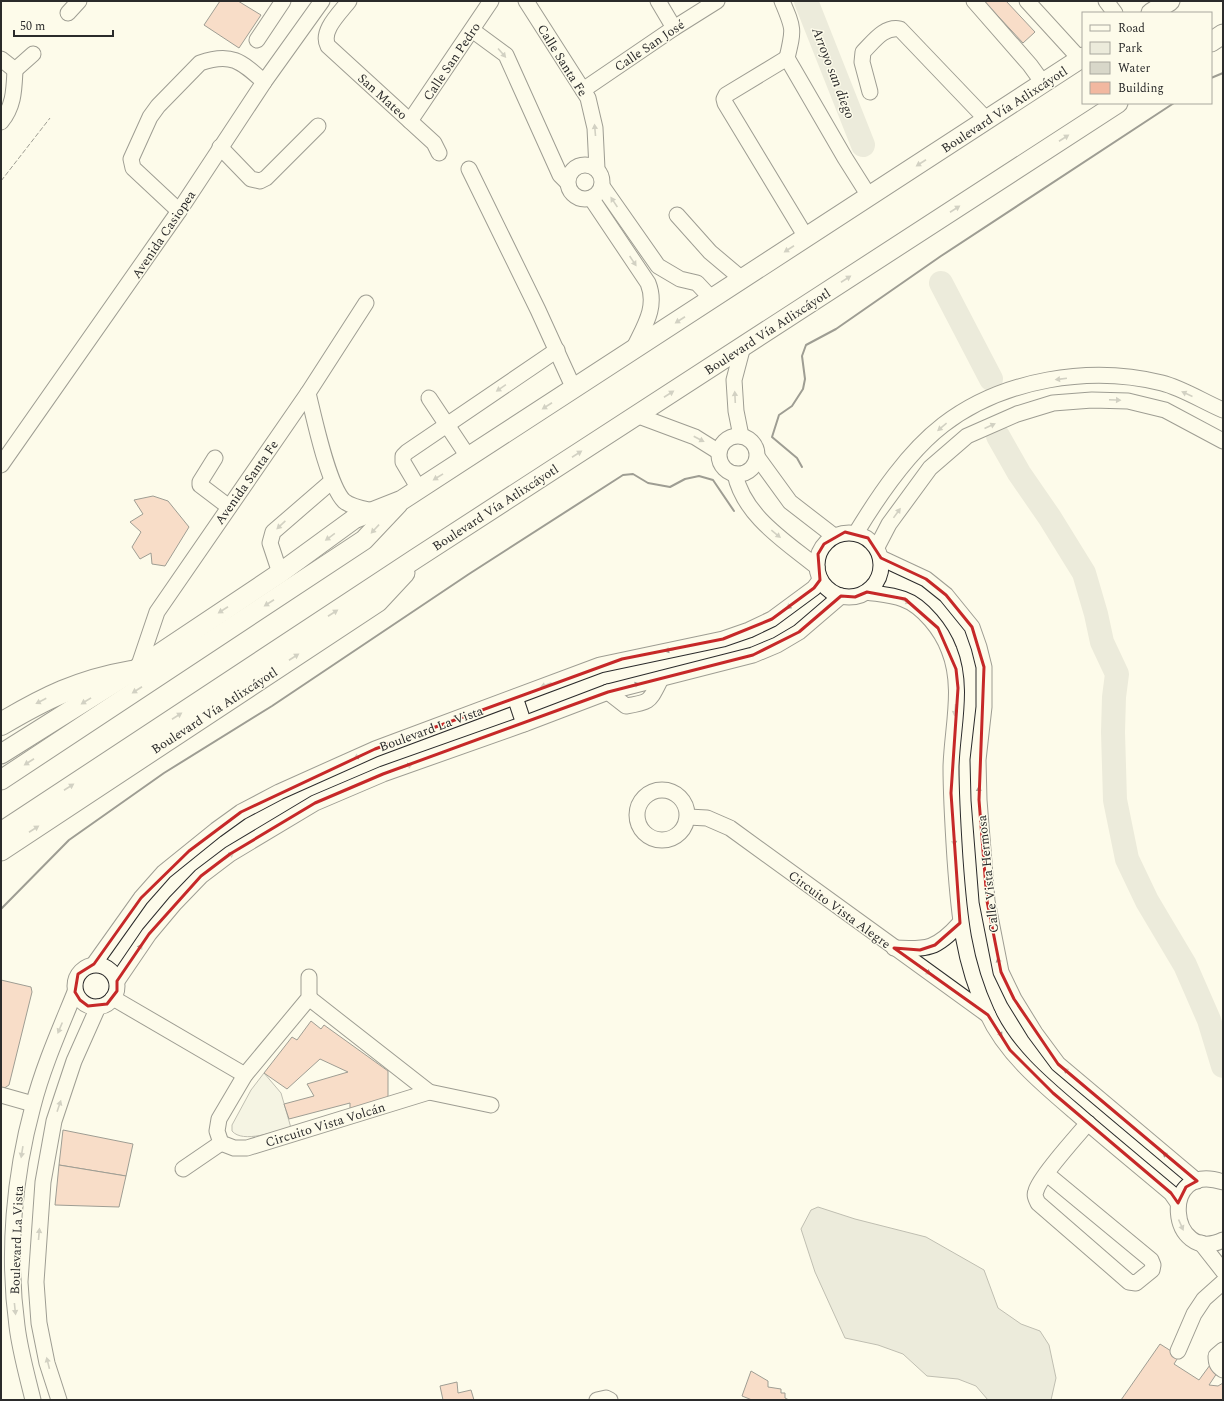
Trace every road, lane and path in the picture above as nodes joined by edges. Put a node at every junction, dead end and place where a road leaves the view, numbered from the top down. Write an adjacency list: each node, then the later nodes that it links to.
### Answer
1 (79, 1): 16 (street)
2 (322, 1): 27 (street, Avenida Casiopea)
3 (349, 1): 32 (street, San Mateo)
4 (491, 1): 18 (street, Calle San Pedro)
5 (526, 1): 29 (street, Calle Santa Fe)
6 (658, 1): 17 (street)
7 (717, 1): 17 (street, Calle San José)
8 (782, 1): 23 (street)
9 (974, 1): 28 (street)
10 (1027, 1): 24 (street)
11 (1106, 1): 14 (street)
12 (1170, 1): 15 (main road)
13 (279, 3): 20 (street)
14 (1114, 12)
15 (1153, 12)
16 (68, 13)
17 (674, 28): 29 (street, Calle San José)
18 (472, 30): 32 (street, Calle San Pedro); 40 (street, one-way to 40)
19 (1223, 34): 21 (main road)
20 (257, 40)
21 (1212, 41)
22 (33, 54): 26 (street)
23 (787, 58): 42 (street); 46 (street)
24 (1082, 58): 28 (main road, Boulevard Vía Atlixcáyotl)
25 (1, 59): 26 (street)
26 (15, 70): 34 (street)
27 (264, 82): 36 (street, Avenida Casiopea); 44 (street)
28 (1043, 83): 33 (main road, Boulevard Vía Atlixcáyotl)
29 (583, 90): 39 (street, Calle Santa Fe, one-way to 29)
30 (870, 92): 33 (street)
31 (1116, 104): 50 (main road, Boulevard Vía Atlixcáyotl, one-way to 31)
32 (410, 120): 37 (street, San Mateo)
33 (986, 120): 42 (main road, Boulevard Vía Atlixcáyotl, one-way to 42)
34 (1, 122)
35 (318, 126): 36 (street)
36 (220, 147): 44 (street, Avenida Casiopea)
37 (439, 153)
38 (469, 169): 51 (street)
39 (597, 169): 40 (street); 41 (street)
40 (567, 182): 43 (street)
41 (602, 186): 43 (street); 48 (street, one-way to 41)
42 (869, 196): 46 (main road, Boulevard Vía Atlixcáyotl)
43 (591, 198): 52 (street, one-way to 52)
44 (179, 211): 65 (street, Avenida Casiopea)
45 (677, 215): 47 (street)
46 (806, 237): 47 (main road, Boulevard Vía Atlixcáyotl, one-way to 47)
47 (742, 279): 48 (main road, Boulevard Vía Atlixcáyotl)
48 (712, 299): 52 (main road, Boulevard Vía Atlixcáyotl, one-way to 52)
49 (366, 303): 54 (street, Avenida Santa Fe)
50 (742, 346): 57 (main road, Boulevard Vía Atlixcáyotl, one-way to 50); 59 (street, one-way to 50)
51 (557, 350): 53 (street); 58 (street, one-way to 58)
52 (632, 351): 53 (main road, Boulevard Vía Atlixcáyotl)
53 (574, 389): 63 (main road, Boulevard Vía Atlixcáyotl, one-way to 63)
54 (308, 393): 67 (street); 70 (street, Avenida Santa Fe)
55 (429, 398): 58 (street)
56 (1223, 410): 72 (street, one-way to 72)
57 (636, 416): 61 (street, one-way to 61); 75 (main road, Boulevard Vía Atlixcáyotl, one-way to 57)
58 (447, 426): 63 (street); 68 (street)
59 (741, 436): 61 (street); 64 (street)
60 (1223, 441): 74 (street, one-way to 60)
61 (719, 452): 66 (street)
62 (215, 458): 70 (street)
63 (469, 458): 68 (main road, Boulevard Vía Atlixcáyotl, one-way to 68)
64 (758, 458): 66 (street); 73 (street)
65 (1, 465)
66 (736, 474): 77 (street, one-way to 77)
67 (332, 481): 71 (street); 76 (street, one-way to 76)
68 (419, 489): 69 (main road, Boulevard Vía Atlixcáyotl)
69 (402, 500): 71 (main road, Boulevard Vía Atlixcáyotl); 85 (main road, Boulevard Vía Atlixcáyotl, one-way to 85)
70 (228, 507): 80 (street, Avenida Santa Fe)
71 (373, 512): 76 (main road, Boulevard Vía Atlixcáyotl, one-way to 76)
72 (856, 533): 73 (street); 74 (street)
73 (834, 536): 77 (street)
74 (879, 552): 78 (street); 108 (street, Calle Vista Hermosa, one-way to 74)
75 (416, 559): 87 (main road, Boulevard Vía Atlixcáyotl, one-way to 75); 88 (main road, Boulevard Vía Atlixcáyotl, one-way to 75)
76 (280, 573): 80 (main road, Boulevard Vía Atlixcáyotl, one-way to 80)
77 (818, 573): 79 (street); 81 (street, Boulevard La Vista, one-way to 81)
78 (867, 592): 79 (street); 89 (street, one-way to 89)
79 (841, 596): 83 (street, Boulevard La Vista)
80 (134, 670): 82 (highway, one-way to 82); 84 (main road, Boulevard Vía Atlixcáyotl, one-way to 84)
81 (515, 697): 83 (street); 91 (street, Boulevard La Vista, one-way to 91)
82 (1, 724)
83 (524, 724): 93 (street, Boulevard La Vista, one-way to 83)
84 (1, 754)
85 (1, 780)
86 (688, 817): 90 (street, Circuito Vista Alegre)
87 (1, 832)
88 (1, 851)
89 (960, 923): 90 (street); 98 (street)
90 (894, 948): 98 (street, Circuito Vista Alegre, one-way to 98)
91 (94, 964): 93 (street); 94 (street)
92 (310, 977): 96 (street)
93 (117, 981): 95 (street)
94 (75, 992): 97 (street); 102 (street, Boulevard La Vista, one-way to 102)
95 (113, 998): 97 (street); 99 (street)
96 (309, 998): 99 (street); 100 (street, Circuito Vista Volcán)
97 (98, 1007): 120 (street, Boulevard La Vista, one-way to 97)
98 (988, 1015): 104 (street, one-way to 104)
99 (245, 1074): 105 (street)
100 (429, 1092): 103 (street, Circuito Vista Volcán); 105 (street, Circuito Vista Volcán)
101 (1, 1095): 102 (street)
102 (33, 1104): 111 (street, Boulevard La Vista, one-way to 111)
103 (491, 1105)
104 (1088, 1123): 107 (street); 110 (street)
105 (221, 1143): 106 (street)
106 (183, 1169)
107 (1047, 1174): 107 (street)
108 (1196, 1181): 109 (street); 110 (street)
109 (1223, 1182)
110 (1178, 1203): 112 (street, one-way to 112)
111 (7, 1231): 119 (street, Boulevard La Vista, one-way to 119)
112 (1201, 1243): 113 (street); 114 (street)
113 (1221, 1243)
114 (1223, 1271)
115 (1223, 1282): 117 (street)
116 (1223, 1350): 118 (street)
117 (1178, 1351)
118 (1223, 1370)
119 (33, 1400)
120 (59, 1400)
121 (598, 1400): 122 (street)
122 (610, 1400)

